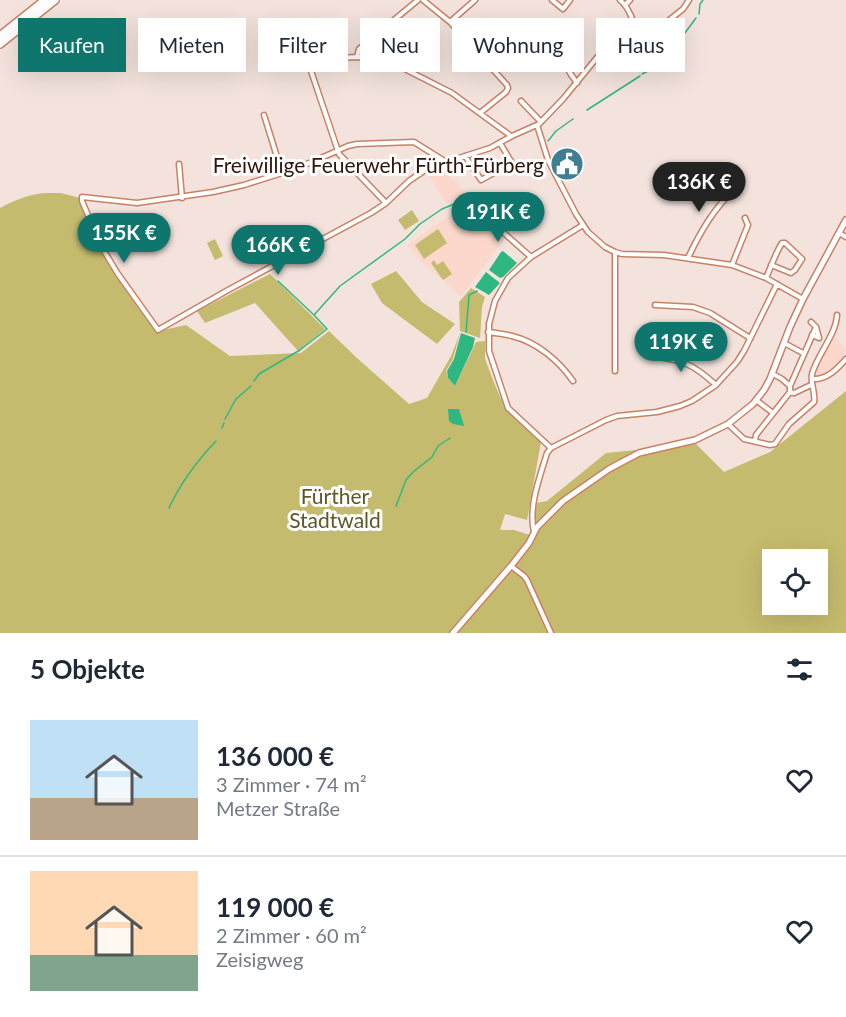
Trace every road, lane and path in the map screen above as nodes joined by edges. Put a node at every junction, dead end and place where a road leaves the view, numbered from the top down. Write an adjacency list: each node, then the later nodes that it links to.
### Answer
1 (45, 0): 15 (highway)
2 (55, 0): 16 (highway)
3 (418, 0): 18 (street)
4 (423, 0): 14 (street)
5 (475, 0): 14 (street)
6 (552, 0): 7 (street)
7 (570, 0)
8 (620, 0): 11 (street)
9 (630, 0): 11 (street)
10 (689, 0): 13 (street)
11 (625, 5): 12 (street)
12 (632, 18)
13 (672, 18)
14 (450, 22)
15 (0, 36)
16 (0, 44)
17 (348, 57): 18 (street)
18 (357, 57): 25 (street)
19 (596, 59): 23 (street)
20 (311, 72): 30 (street)
21 (497, 72): 25 (street)
22 (570, 72): 23 (street)
23 (576, 83): 27 (street)
24 (521, 101): 27 (street)
25 (480, 113): 28 (street)
26 (264, 115): 34 (street)
27 (539, 123): 28 (street); 41 (street)
28 (512, 136): 29 (street)
29 (500, 143): 31 (street); 31 (street)
30 (338, 150): 32 (street); 34 (street); 37 (street)
31 (465, 156): 32 (street)
32 (446, 162): 37 (street)
33 (179, 164): 36 (street)
34 (282, 173): 36 (street)
35 (736, 187): 46 (street)
36 (182, 198): 37 (street)
37 (386, 203)
38 (478, 213): 45 (street)
39 (745, 218): 47 (street)
40 (846, 220): 42 (street)
41 (583, 225): 44 (street); 45 (street)
42 (839, 233): 43 (street); 51 (street)
43 (846, 237)
44 (615, 252): 46 (street); 65 (street)
45 (531, 257): 56 (street)
46 (688, 258): 47 (street)
47 (732, 265): 49 (street)
48 (771, 265): 48 (street); 49 (street)
49 (766, 278): 50 (street)
50 (777, 284): 51 (street); 58 (street)
51 (803, 298): 61 (street)
52 (655, 305): 58 (street)
53 (837, 315): 60 (street)
54 (811, 322): 55 (street)
55 (816, 327): 57 (street); 59 (street)
56 (488, 332): 68 (street); 76 (street)
57 (812, 335): 59 (street); 62 (street)
58 (750, 338): 69 (street)
59 (819, 338): 60 (street)
60 (827, 342): 67 (street)
61 (784, 343): 62 (street); 66 (street)
62 (803, 353): 71 (street)
63 (648, 356): 69 (street)
64 (846, 358): 67 (street)
65 (615, 371)
66 (773, 374): 71 (street); 72 (street)
67 (812, 379): 70 (street)
68 (573, 381)
69 (716, 385): 76 (street)
70 (811, 385): 71 (street); 75 (street)
71 (790, 389): 73 (street)
72 (756, 400): 73 (street); 74 (street)
73 (773, 413): 75 (street)
74 (728, 424): 75 (street); 77 (street)
75 (754, 441)
76 (551, 448): 77 (street)
77 (534, 532): 78 (street)
78 (511, 566): 79 (street); 80 (street)
79 (453, 633)
80 (551, 633)

